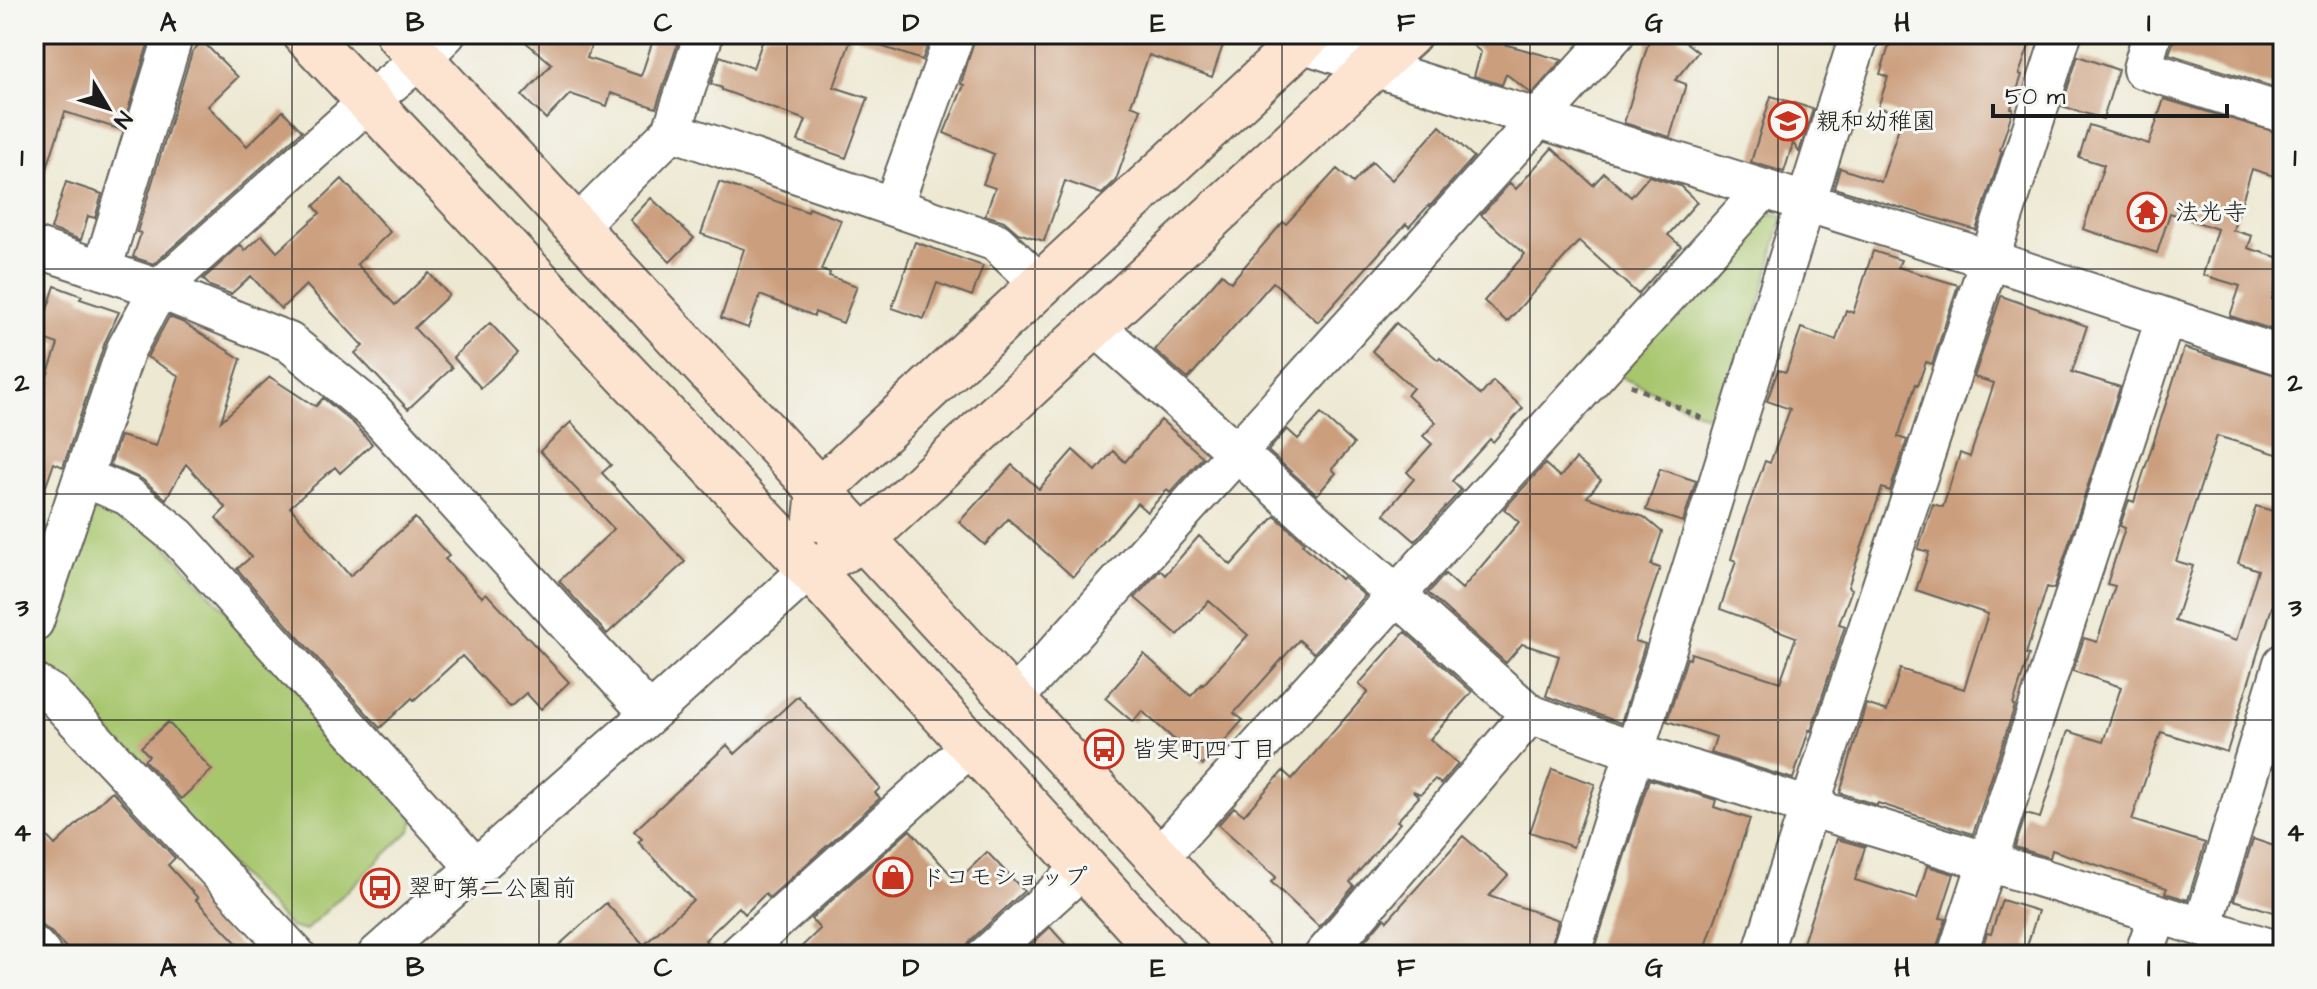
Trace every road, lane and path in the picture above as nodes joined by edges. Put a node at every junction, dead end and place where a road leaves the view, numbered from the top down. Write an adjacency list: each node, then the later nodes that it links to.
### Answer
1 (174, 34): 23 (street)
2 (305, 34): 13 (street)
3 (704, 34): 16 (street)
4 (955, 34): 19 (street)
5 (1409, 34): 12 (street)
6 (1615, 34): 15 (street)
7 (1860, 34): 18 (street)
8 (2062, 34): 22 (street)
9 (2152, 34): 14 (street)
10 (1295, 37): 12 (street); 24 (street)
11 (422, 42): 13 (street); 20 (street)
12 (1373, 67): 15 (street); 27 (street)
13 (369, 101): 25 (street); 35 (street)
14 (2283, 113)
15 (1537, 118): 17 (street); 31 (street)
16 (672, 131): 19 (street); 20 (street)
17 (1764, 189): 18 (street); 29 (street)
18 (1805, 203): 22 (street); 30 (street)
19 (893, 206): 24 (street)
20 (576, 227): 33 (street)
21 (34, 247): 23 (street)
22 (1991, 260): 26 (street); 45 (street)
23 (102, 270): 25 (street)
24 (1041, 285): 33 (street)
25 (159, 289): 32 (street); 41 (street)
26 (2165, 319): 28 (street); 47 (street)
27 (1094, 325): 31 (street); 34 (street)
28 (2283, 356)
29 (1601, 371): 30 (path); 36 (street)
30 (1734, 434): 44 (street)
31 (1236, 452): 36 (street); 40 (street)
32 (83, 477): 37 (street); 48 (street)
33 (819, 491): 34 (street); 35 (street)
34 (863, 540): 35 (street); 40 (street)
35 (810, 569): 41 (street); 43 (street)
36 (1397, 596): 42 (street); 46 (street)
37 (34, 622)
38 (2283, 663): 51 (street)
39 (34, 683): 55 (street)
40 (1012, 701): 46 (street)
41 (650, 714): 48 (street)
42 (1530, 714): 44 (street); 61 (street)
43 (972, 745): 49 (street); 57 (street)
44 (1636, 752): 45 (street); 62 (street)
45 (1809, 807): 47 (street); 63 (street)
46 (1158, 858): 60 (street)
47 (1988, 862): 50 (street); 64 (street)
48 (475, 867): 56 (street)
49 (1084, 867): 58 (street); 59 (street)
50 (2158, 915): 51 (street); 65 (street)
51 (2203, 927): 53 (street)
52 (34, 946): 54 (street)
53 (2283, 952)
54 (42, 955)
55 (296, 955)
56 (377, 955)
57 (738, 955)
58 (987, 955)
59 (1164, 955)
60 (1248, 955)
61 (1324, 955)
62 (1570, 955)
63 (1762, 955)
64 (1957, 955)
65 (2144, 955)

